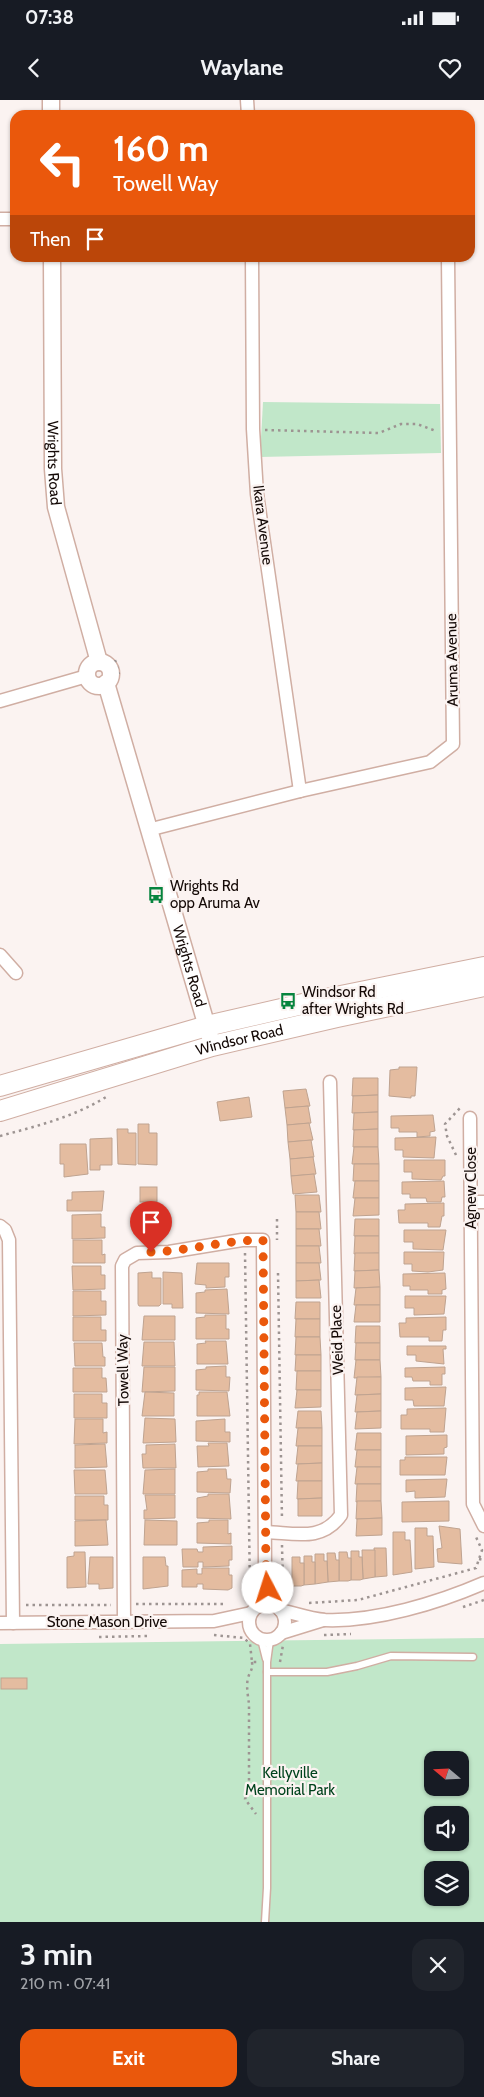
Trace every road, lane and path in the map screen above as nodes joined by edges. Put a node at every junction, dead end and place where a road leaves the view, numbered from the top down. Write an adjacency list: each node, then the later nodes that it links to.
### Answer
1 (52, 262): 6 (street, Wrights Road)
2 (252, 262): 4 (street, Ikara Avenue)
3 (448, 262): 5 (street, Aruma Avenue)
4 (253, 429): 5 (path); 10 (street, Ikara Avenue)
5 (450, 435): 10 (street, Aruma Avenue)
6 (106, 660): 7 (street); 8 (path); 8 (street, Wrights Road)
7 (87, 676): 8 (street); 9 (street)
8 (113, 680): 11 (street, Wrights Road)
9 (0, 701)
10 (300, 791): 11 (street, Aruma Avenue)
11 (148, 830): 16 (street, Wrights Road)
12 (0, 955): 14 (street)
13 (484, 967): 16 (main road, Windsor Road)
14 (16, 973)
15 (484, 986): 17 (main road, Windsor Road)
16 (207, 1026): 17 (street, Wrights Road); 19 (main road, Windsor Road)
17 (212, 1046): 21 (main road, Windsor Road)
18 (330, 1082): 36 (street, Weid Place)
19 (0, 1086)
20 (109, 1096): 23 (path)
21 (0, 1111)
22 (468, 1112): 24 (path); 25 (street, Agnew Close)
23 (0, 1136)
24 (457, 1156)
25 (471, 1202): 26 (street); 34 (street, Agnew Close)
26 (484, 1202)
27 (277, 1219): 30 (path)
28 (0, 1226): 32 (street)
29 (242, 1240): 35 (street, Towell Way); 42 (street, Towell Way); 44 (path)
30 (278, 1248)
31 (278, 1268): 36 (path)
32 (5, 1401): 33 (street)
33 (5, 1504): 46 (street)
34 (479, 1530): 37 (path)
35 (266, 1532): 36 (street, Weid Place); 47 (street)
36 (282, 1532): 40 (path)
37 (479, 1559): 38 (path); 45 (path)
38 (484, 1560)
39 (484, 1583): 49 (street, Stone Mason Drive)
40 (283, 1597)
41 (484, 1600): 48 (path)
42 (124, 1604): 43 (path); 46 (path); 51 (street, Towell Way)
43 (228, 1604)
44 (241, 1604)
45 (303, 1604)
46 (12, 1605): 52 (street)
47 (265, 1608): 49 (street, Stone Mason Drive); 50 (street, Stone Mason Drive); 53 (street); 59 (street)
48 (454, 1610)
49 (323, 1620): 59 (street, Stone Mason Drive)
50 (214, 1621): 51 (street, Stone Mason Drive); 53 (street, Stone Mason Drive)
51 (124, 1622): 52 (street, Stone Mason Drive)
52 (6, 1623)
53 (250, 1630): 59 (street)
54 (356, 1633): 56 (path)
55 (209, 1635): 61 (path)
56 (320, 1635)
57 (156, 1636): 58 (path)
58 (93, 1637)
59 (274, 1638): 62 (lane); 62 (path)
60 (473, 1657): 63 (lane)
61 (252, 1662): 62 (path); 64 (path)
62 (267, 1662): 63 (lane)
63 (266, 1672): 65 (lane)
64 (258, 1816)
65 (265, 1922)

